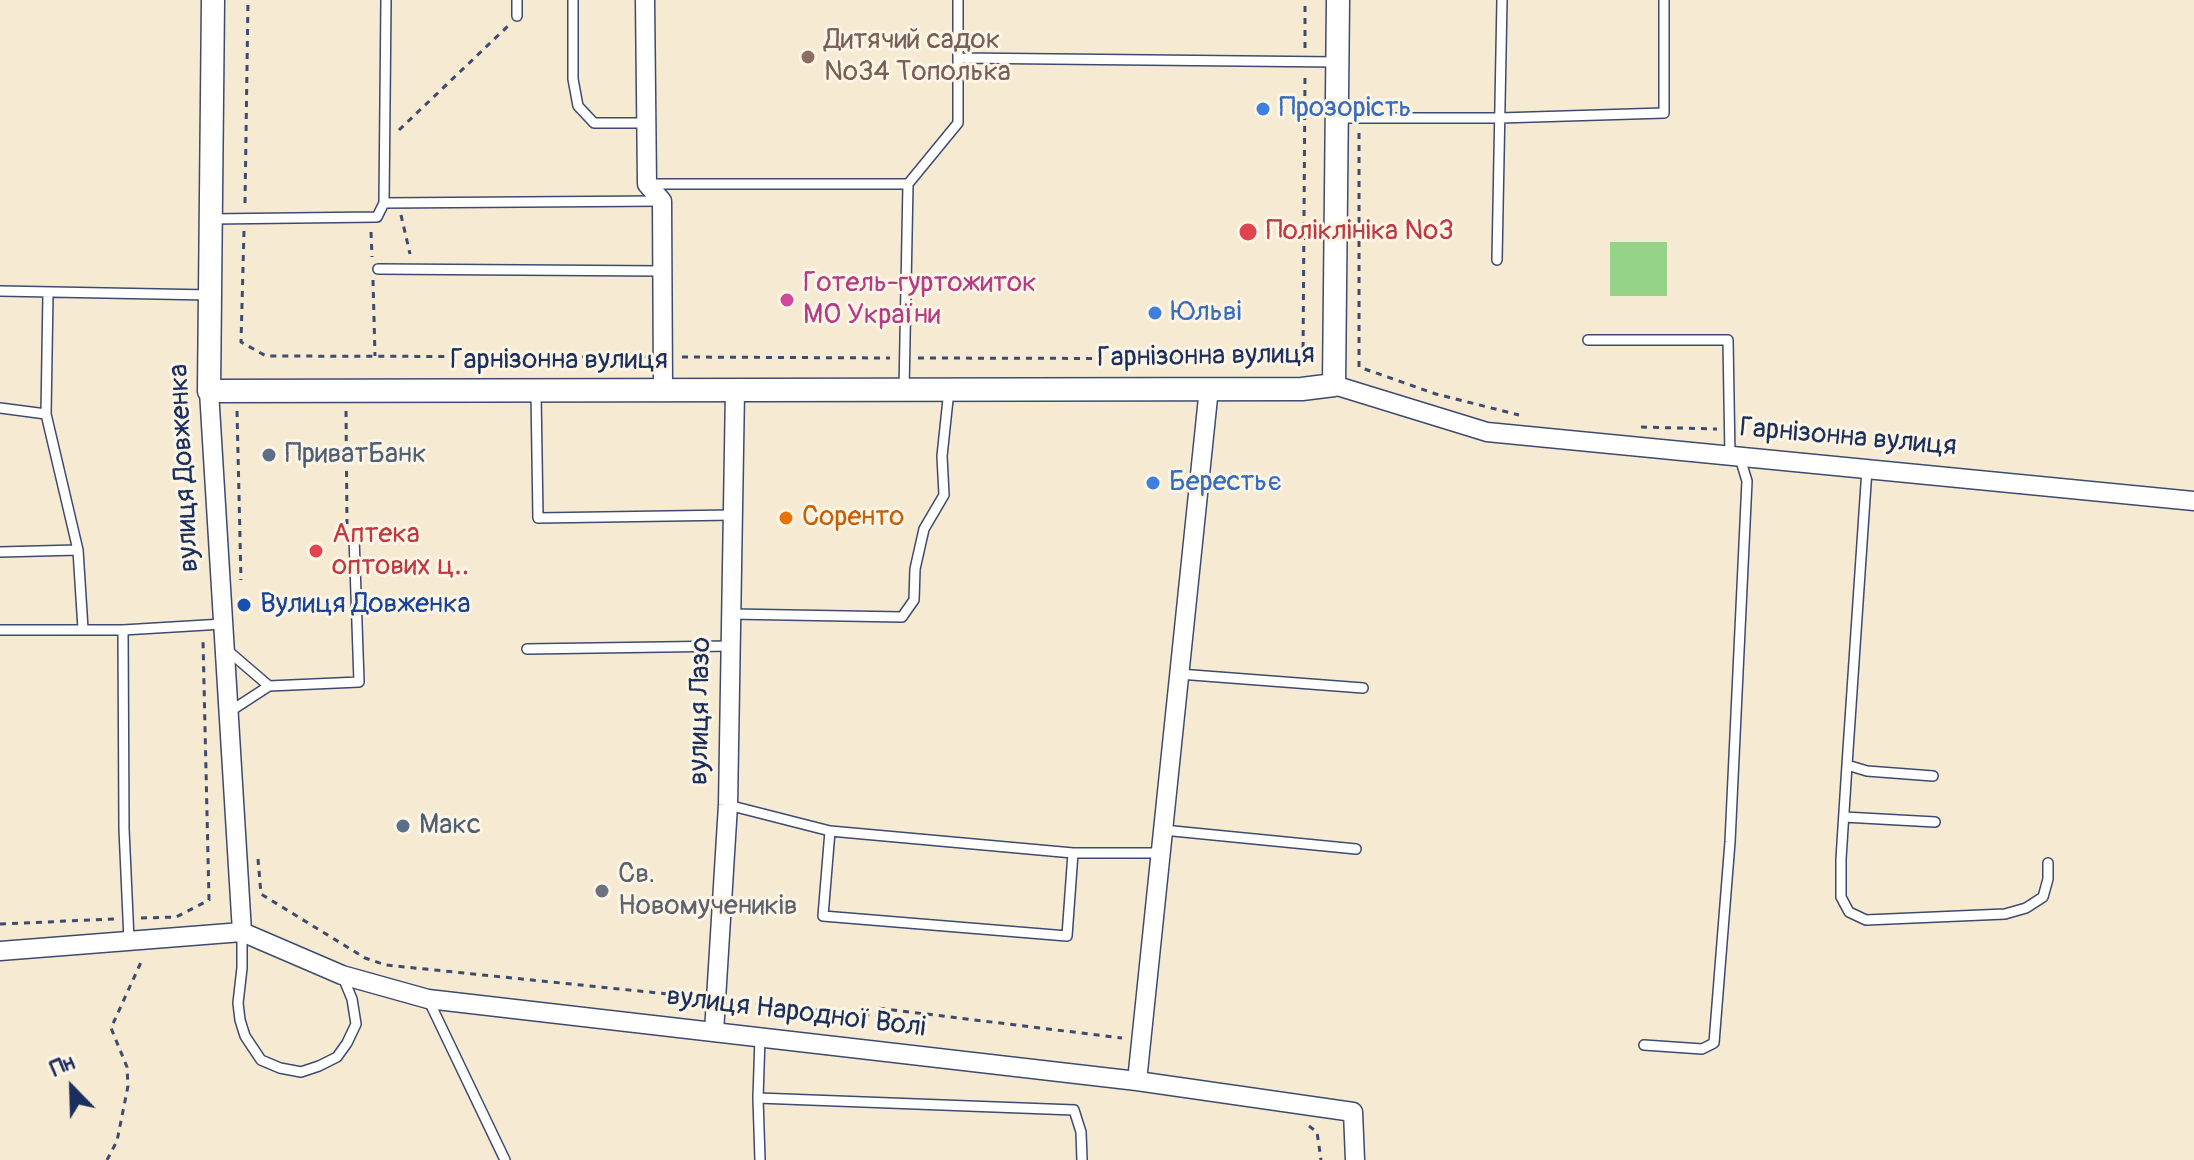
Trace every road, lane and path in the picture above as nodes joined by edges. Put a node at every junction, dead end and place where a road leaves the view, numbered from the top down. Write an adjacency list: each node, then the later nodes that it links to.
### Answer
1 (213, 0): 25 (street, вулиця Довженка)
2 (386, 0): 18 (lane)
3 (517, 0): 11 (lane)
4 (573, 0): 17 (lane)
5 (645, 0): 17 (street)
6 (958, 0): 12 (lane)
7 (1305, 0): 13 (path)
8 (1338, 0): 14 (street)
9 (1502, 0): 16 (lane)
10 (1664, 0): 16 (lane)
11 (517, 16): 18 (path)
12 (959, 58): 13 (lane); 20 (lane)
13 (1305, 61): 14 (lane); 35 (path)
14 (1338, 62): 15 (street)
15 (1348, 118): 16 (lane); 37 (street); 49 (path)
16 (1500, 118): 27 (lane)
17 (646, 123): 19 (street)
18 (384, 145): 22 (lane)
19 (647, 184): 20 (lane); 21 (street)
20 (908, 184): 41 (lane)
21 (662, 201): 23 (lane); 30 (street)
22 (384, 203): 23 (lane); 24 (lane)
23 (398, 203): 28 (path)
24 (370, 217): 25 (lane); 26 (path)
25 (211, 219): 33 (street, вулиця Довженка)
26 (372, 258)
27 (1497, 260)
28 (414, 269): 29 (lane); 30 (lane)
29 (375, 270): 36 (path)
30 (662, 271): 39 (street)
31 (0, 291): 32 (lane)
32 (48, 294): 33 (lane); 48 (lane)
33 (210, 295): 43 (street, вулиця Довженка)
34 (1588, 340): 51 (lane)
35 (1302, 342)
36 (375, 356)
37 (1334, 385): 38 (street, Гарнізонна вулиця); 52 (street, Гарнізонна вулиця)
38 (1209, 388): 42 (street, Гарнізонна вулиця); 69 (street)
39 (663, 390): 40 (street, Гарнізонна вулиця); 44 (street, Гарнізонна вулиця)
40 (735, 390): 41 (street, Гарнізонна вулиця); 55 (street, вулиця Лазо)
41 (904, 390): 42 (street, Гарнізонна вулиця)
42 (949, 390): 60 (lane)
43 (209, 391): 44 (street, Гарнізонна вулиця); 61 (street, вулиця Довженка)
44 (536, 391): 55 (lane)
45 (0, 408): 48 (lane)
46 (237, 411): 59 (path)
47 (346, 411): 56 (path)
48 (46, 414): 57 (lane)
49 (1525, 417)
50 (1634, 427): 51 (path)
51 (1729, 429): 52 (lane)
52 (1735, 458): 53 (street, Гарнізонна вулиця); 97 (lane)
53 (1867, 469): 54 (street, Гарнізонна вулиця); 73 (lane)
54 (2194, 501)
55 (733, 515): 60 (street, вулиця Лазо)
56 (354, 536): 70 (lane)
57 (78, 550): 58 (lane); 63 (lane)
58 (0, 552)
59 (241, 587)
60 (731, 614): 66 (street, вулиця Лазо)
61 (223, 624): 62 (lane); 67 (street, вулиця Довженка)
62 (203, 625): 65 (lane); 85 (path)
63 (83, 629): 64 (lane); 65 (lane)
64 (0, 630)
65 (123, 630): 85 (lane)
66 (730, 646): 68 (lane); 75 (street, вулиця Лазо)
67 (225, 648): 70 (lane); 72 (street, вулиця Довженка)
68 (527, 649)
69 (1179, 674): 71 (lane); 78 (street)
70 (269, 686): 72 (lane)
71 (1363, 688)
72 (229, 712): 87 (street, вулиця Довженка)
73 (1847, 765): 74 (lane); 76 (lane)
74 (1933, 776)
75 (728, 805): 79 (lane); 93 (street, вулиця Лазо)
76 (1844, 817): 77 (lane); 84 (lane)
77 (1935, 822)
78 (1163, 830): 80 (lane); 83 (street)
79 (830, 831): 82 (lane); 82 (lane)
80 (1356, 849)
81 (257, 850): 93 (path)
82 (1073, 853): 83 (lane)
83 (1161, 853): 96 (street)
84 (2048, 863)
85 (128, 918): 86 (path); 89 (lane)
86 (0, 924)
87 (242, 932): 88 (street); 91 (street, вулиця Народної Волі); 91 (lane)
88 (152, 938): 89 (street); 100 (path)
89 (129, 940): 90 (street)
90 (0, 951)
91 (342, 975): 92 (street, вулиця Народної Волі)
92 (428, 999): 94 (street, вулиця Народної Волі); 101 (lane)
93 (716, 999): 94 (street, вулиця Лазо); 96 (path)
94 (714, 1032): 95 (street, вулиця Народної Волі)
95 (760, 1037): 98 (street, вулиця Народної Волі); 99 (lane)
96 (1141, 1041): 98 (street)
97 (1644, 1045)
98 (1137, 1081): 104 (street, вулиця Народної Волі)
99 (758, 1098): 102 (lane); 103 (lane)
100 (107, 1160)
101 (505, 1160)
102 (760, 1160)
103 (1082, 1160)
104 (1355, 1160)

